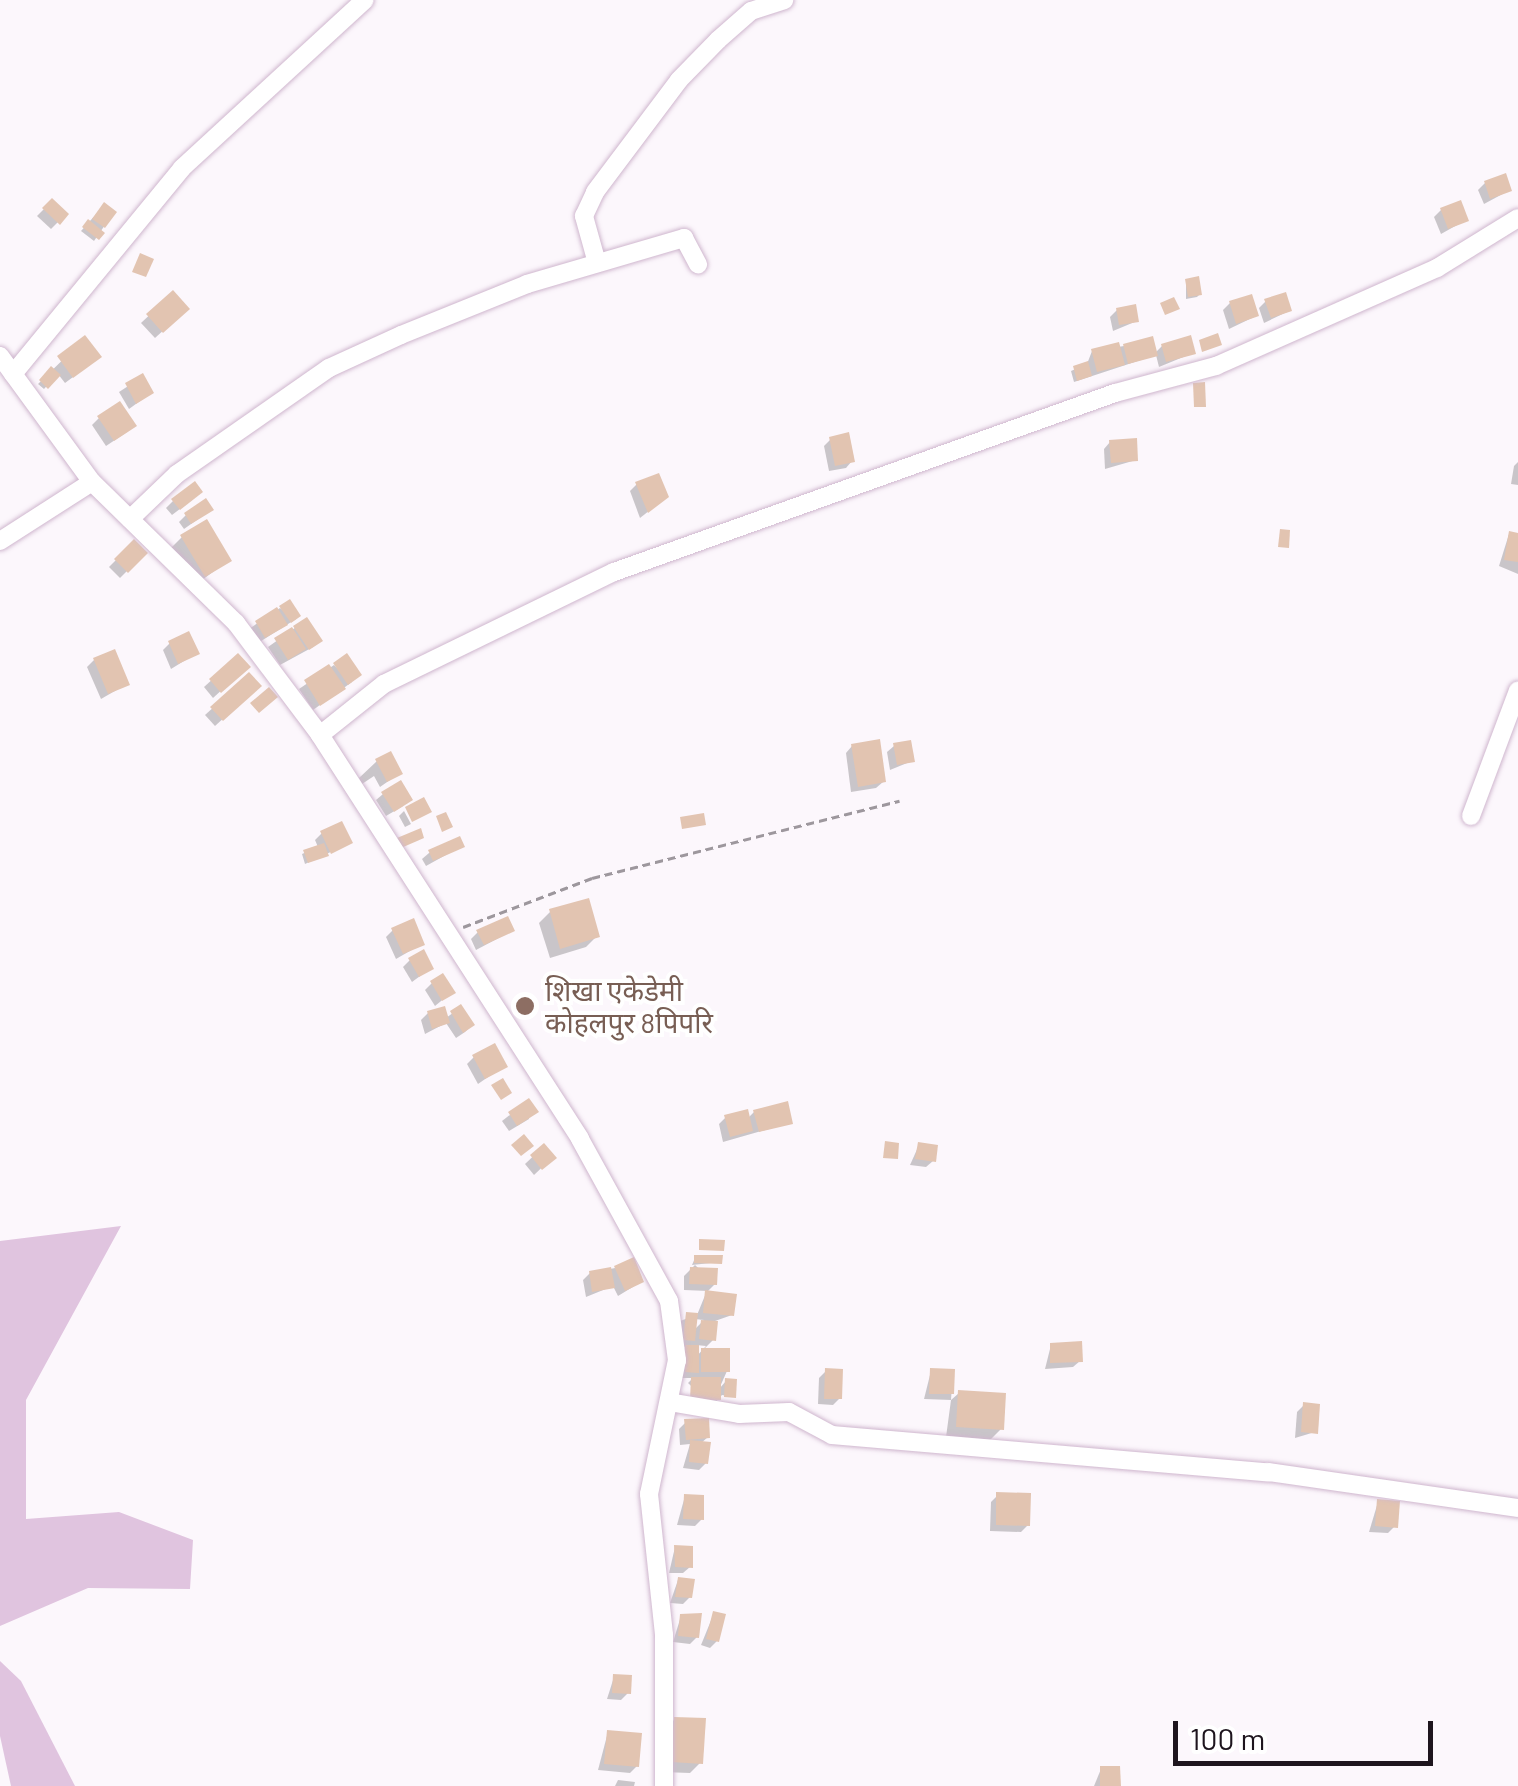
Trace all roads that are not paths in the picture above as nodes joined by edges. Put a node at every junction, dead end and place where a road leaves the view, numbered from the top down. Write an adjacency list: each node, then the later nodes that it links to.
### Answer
1 (365, 0): 7 (street)
2 (784, 0): 4 (street)
3 (1518, 218): 12 (street)
4 (597, 262): 5 (street); 9 (street)
5 (698, 264)
6 (0, 356): 7 (street)
7 (13, 374): 8 (street)
8 (92, 482): 9 (street); 10 (street)
9 (130, 518): 12 (street)
10 (0, 541)
11 (1518, 690): 13 (street)
12 (320, 734): 14 (street)
13 (1470, 816)
14 (669, 1402): 15 (street); 16 (street)
15 (1518, 1508)
16 (664, 1786)

